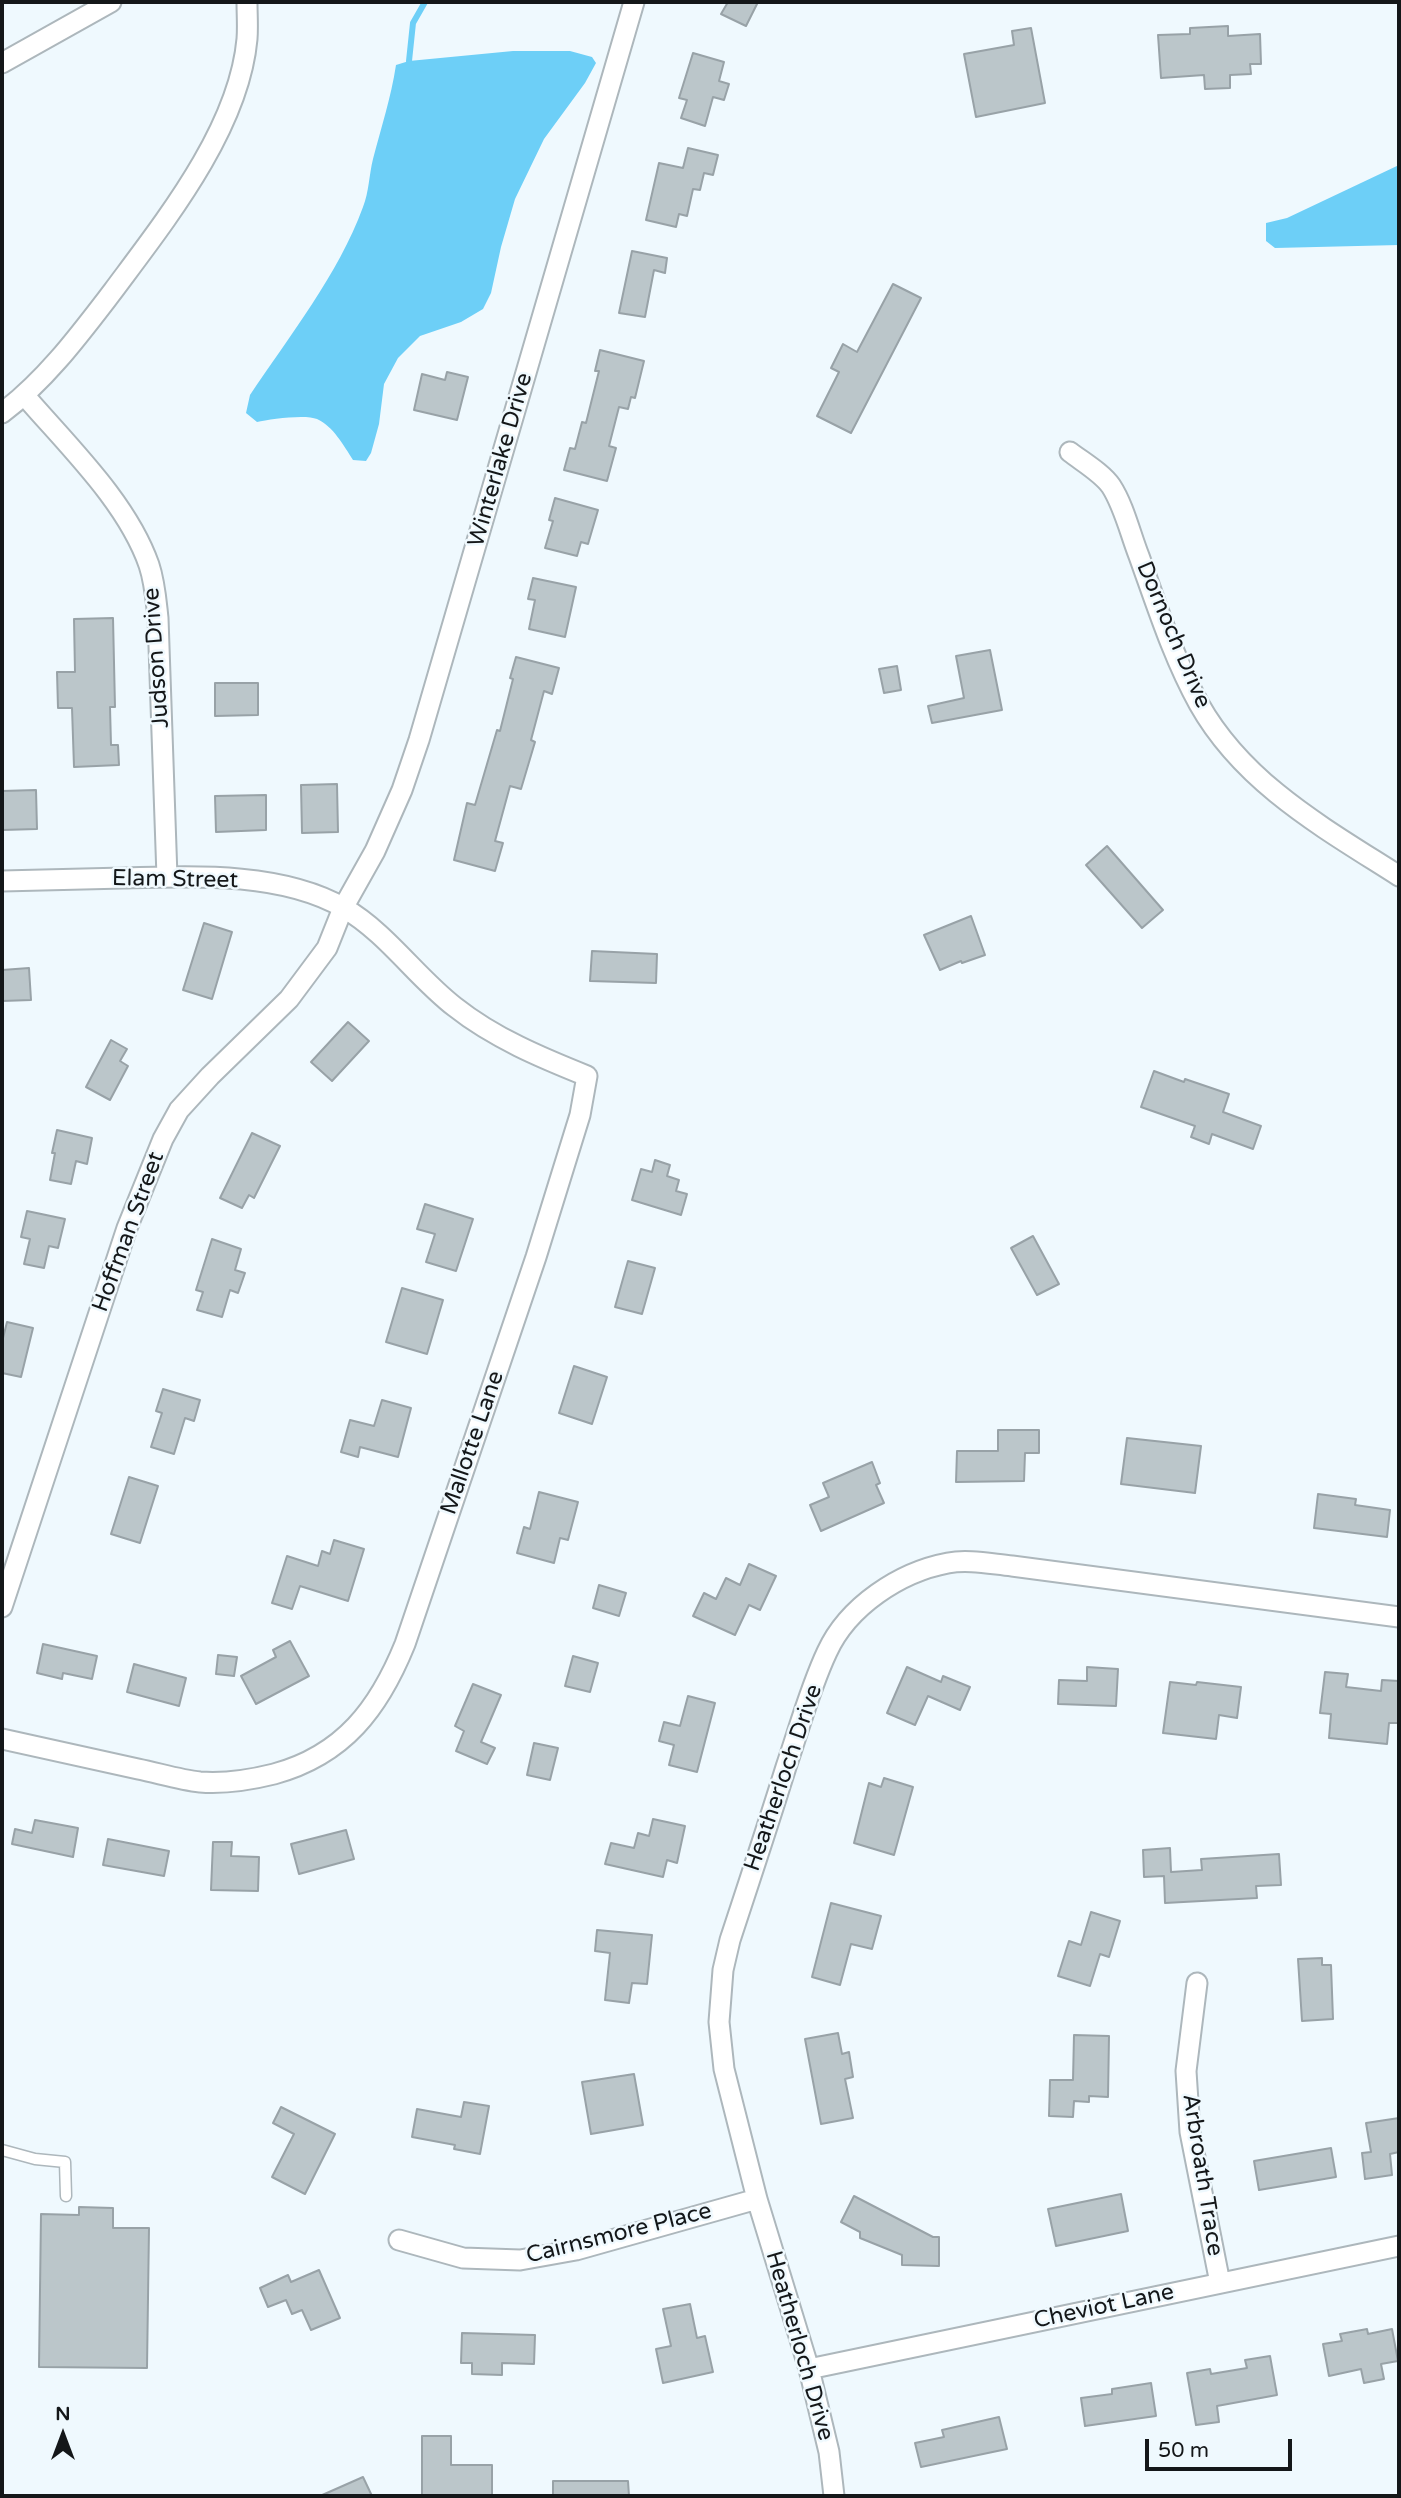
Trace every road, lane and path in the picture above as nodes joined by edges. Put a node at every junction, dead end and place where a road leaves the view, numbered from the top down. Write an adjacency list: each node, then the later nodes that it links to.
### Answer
1 (111, 2): 4 (street)
2 (247, 2): 5 (street)
3 (634, 2): 11 (street, Winterlake Drive)
4 (2, 63)
5 (25, 396): 6 (street); 9 (street, Judson Drive)
6 (2, 413)
7 (1070, 452): 8 (street, Dornoch Drive)
8 (1399, 876)
9 (167, 877): 10 (street, Elam Street); 11 (street, Elam Street)
10 (2, 881)
11 (343, 908): 12 (street, Hoffman Street); 14 (street, Mallotte Lane)
12 (2, 1607)
13 (1399, 1617): 18 (street, Heatherloch Drive)
14 (2, 1739)
15 (1197, 1983): 21 (street, Arbroath Trace)
16 (2, 2150): 17 (lane)
17 (66, 2196)
18 (757, 2199): 19 (street, Cairnsmore Place); 22 (street, Heatherloch Drive)
19 (399, 2240)
20 (1399, 2246): 21 (street, Cheviot Lane)
21 (1220, 2283): 22 (street, Cheviot Lane)
22 (809, 2369): 23 (street, Heatherloch Drive)
23 (834, 2496)

